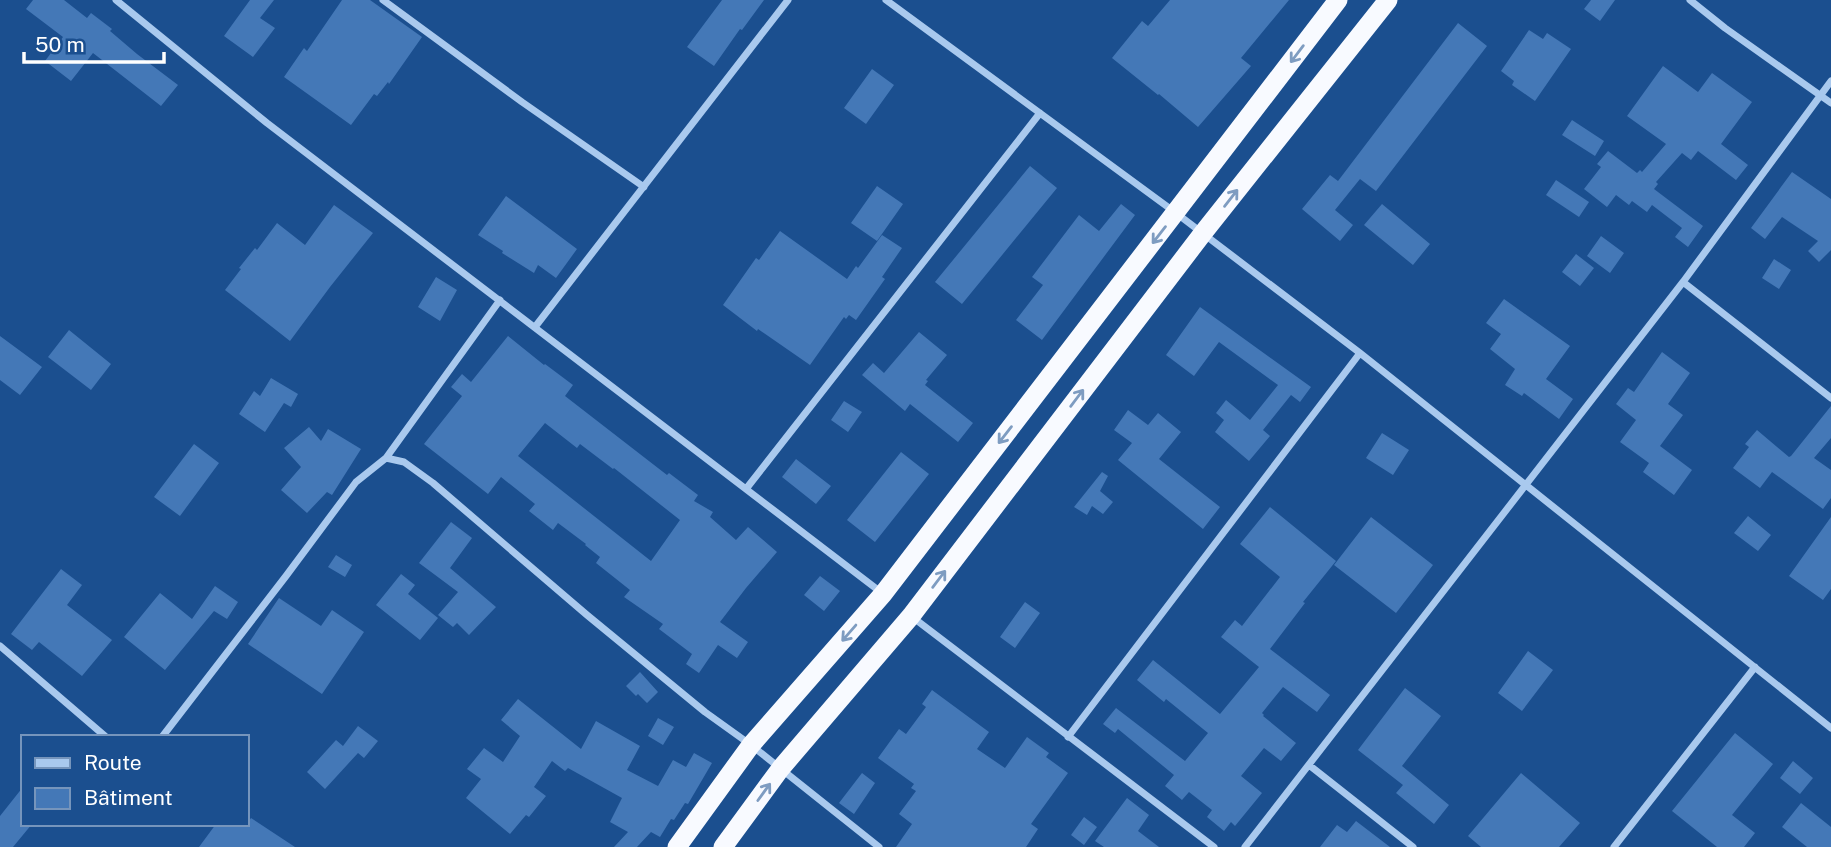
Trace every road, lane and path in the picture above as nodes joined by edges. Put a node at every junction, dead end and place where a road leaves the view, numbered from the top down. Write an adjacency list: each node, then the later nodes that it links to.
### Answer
1 (116, 0): 16 (street)
2 (383, 0): 12 (street)
3 (788, 0): 12 (street)
4 (886, 0): 11 (street)
5 (1388, 0): 14 (highway, one-way to 5)
6 (1690, 0): 9 (street)
7 (1333, 2): 13 (highway, one-way to 13)
8 (1831, 81): 9 (street)
9 (1821, 95): 10 (street); 15 (street)
10 (1831, 103)
11 (1040, 113): 13 (street); 22 (street)
12 (644, 187): 17 (street)
13 (1176, 213): 14 (street); 23 (highway, one-way to 23)
14 (1203, 233): 18 (street); 24 (highway, one-way to 14)
15 (1683, 282): 19 (street); 21 (street)
16 (500, 300): 17 (street); 20 (street)
17 (535, 327): 22 (street)
18 (1360, 353): 21 (street); 30 (street)
19 (1831, 398)
20 (386, 458): 29 (street); 31 (street)
21 (1525, 486): 26 (street); 32 (street)
22 (746, 489): 23 (street)
23 (883, 594): 31 (highway, one-way to 31)
24 (911, 616): 30 (street); 33 (highway)
25 (0, 646): 28 (street)
26 (1755, 667): 27 (street); 40 (street)
27 (1831, 728)
28 (104, 735)
29 (164, 735)
30 (1068, 737): 37 (street)
31 (751, 745): 33 (street); 34 (highway)
32 (1309, 765): 38 (street); 39 (street)
33 (781, 768): 35 (highway, one-way to 33); 36 (street)
34 (677, 847)
35 (723, 847)
36 (879, 847)
37 (1214, 847)
38 (1245, 847)
39 (1413, 847)
40 (1614, 847)

